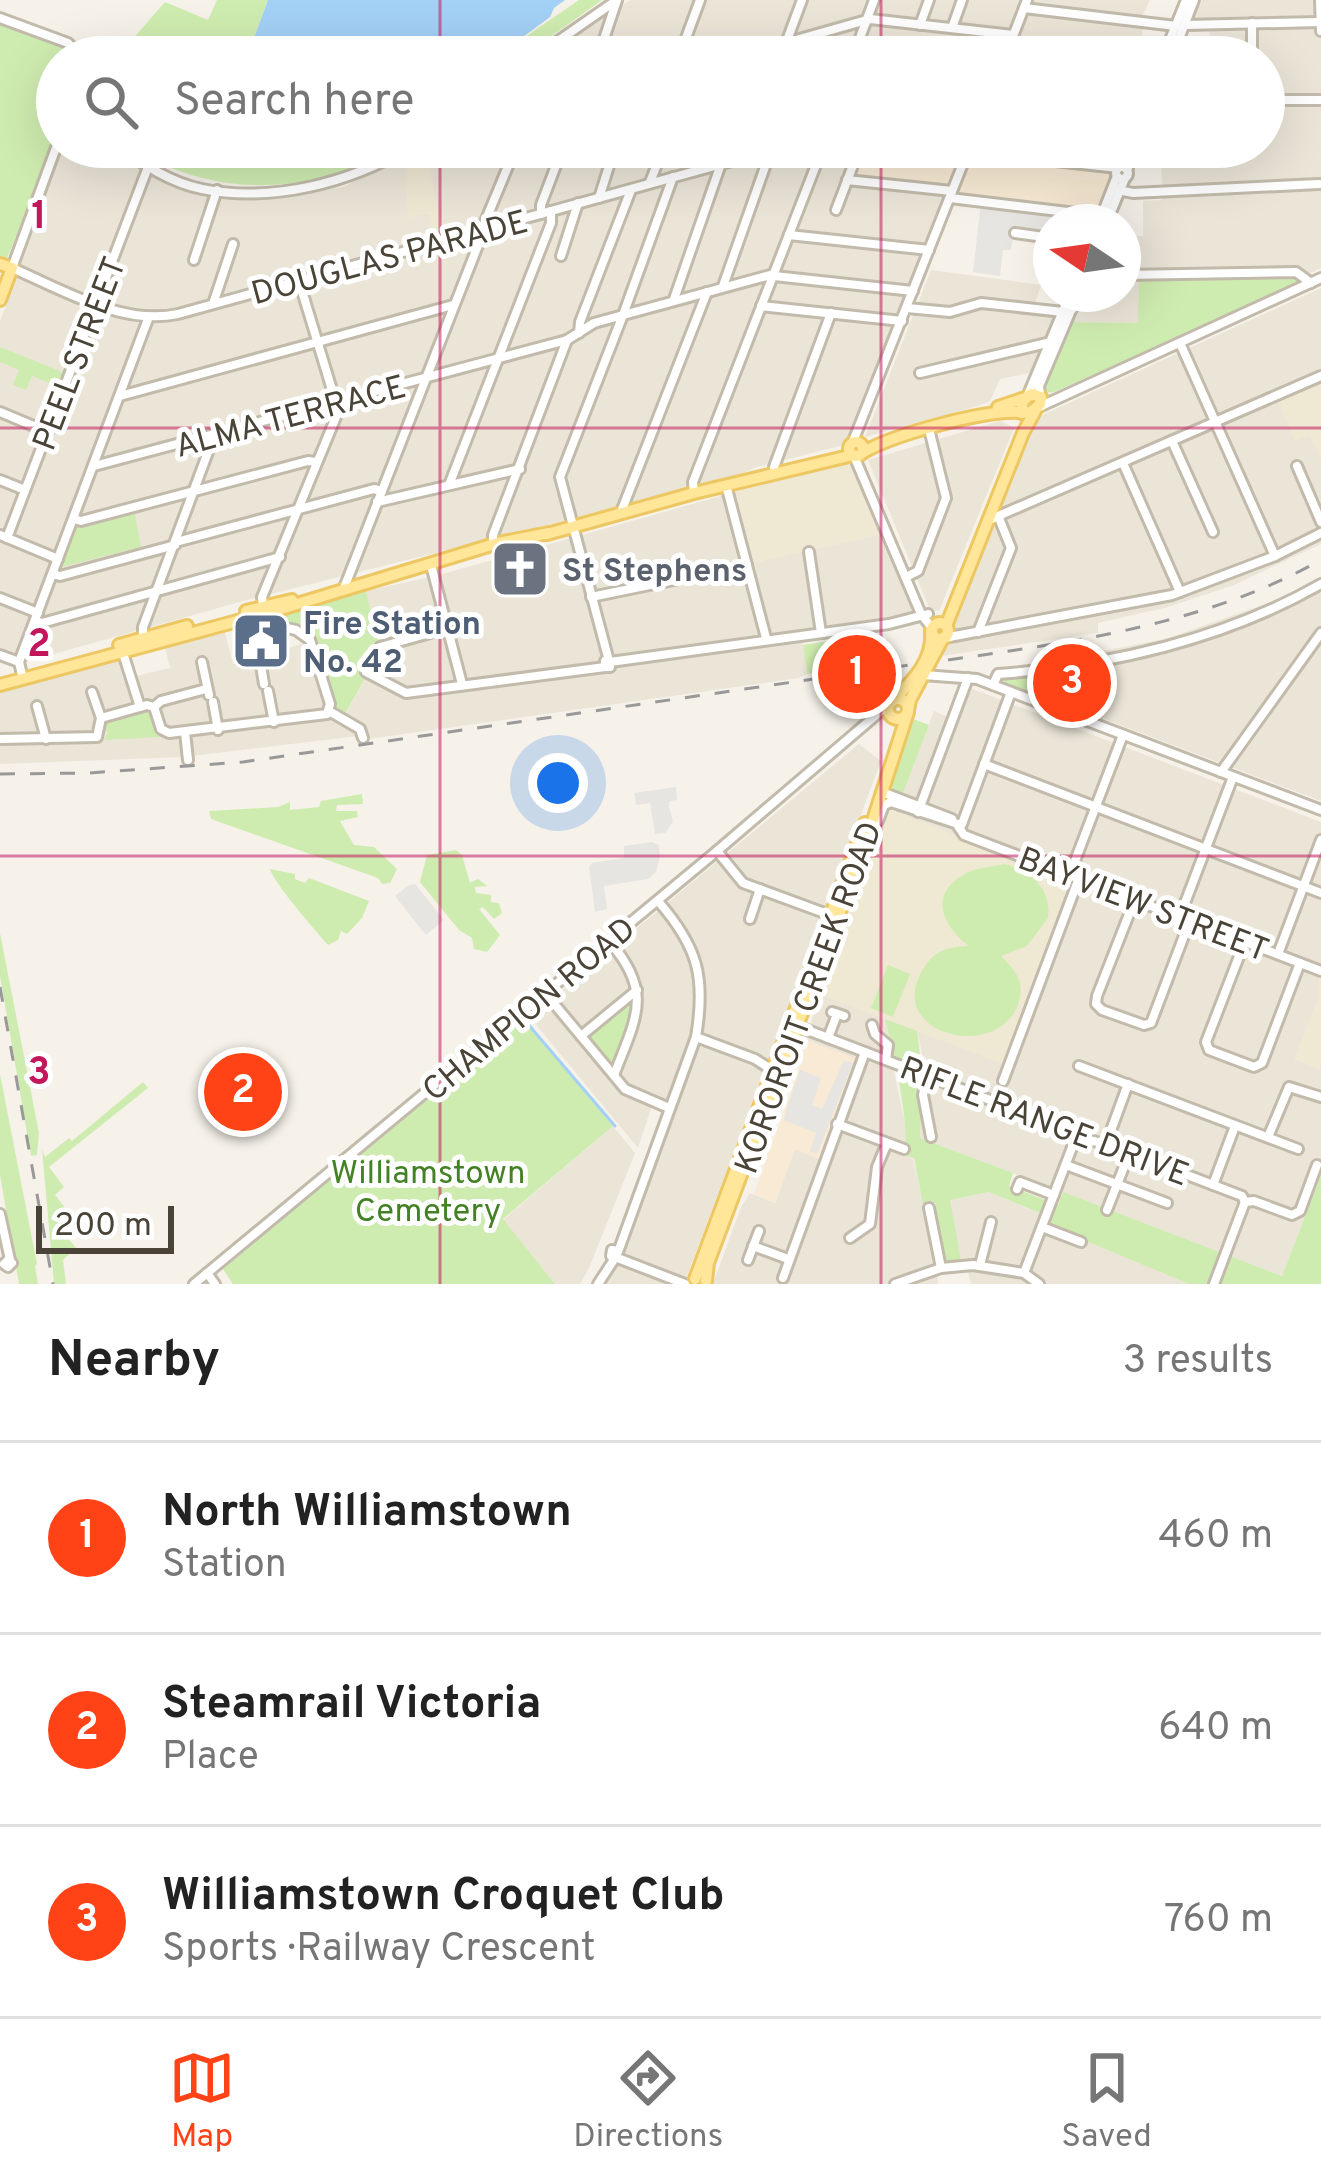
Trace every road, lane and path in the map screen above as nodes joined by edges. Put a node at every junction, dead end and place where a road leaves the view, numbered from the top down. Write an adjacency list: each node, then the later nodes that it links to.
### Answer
1 (617, 0): 20 (street); 21 (street)
2 (700, 0): 22 (street)
3 (802, 0): 23 (street)
4 (874, 0): 11 (street)
5 (929, 0): 14 (street)
6 (962, 0): 16 (street)
7 (1190, 0): 15 (street)
8 (1320, 0): 12 (street)
9 (1025, 4): 15 (street); 18 (street)
10 (0, 19): 19 (street)
11 (867, 20): 14 (street); 24 (street); 25 (street)
12 (1321, 22): 13 (street); 17 (street)
13 (1252, 23): 15 (street); 27 (street)
14 (920, 25): 16 (street)
15 (1180, 25): 26 (street)
16 (952, 28): 18 (street)
17 (1321, 32)
18 (1013, 35)
19 (50, 36)
20 (564, 36)
21 (606, 36)
22 (687, 36)
23 (789, 36)
24 (811, 36)
25 (861, 36)
26 (1176, 36)
27 (1252, 36)
28 (1285, 100): 29 (street)
29 (1321, 100)
30 (48, 168): 68 (street)
31 (150, 168): 51 (street); 79 (street, PEEL STREET)
32 (369, 168): 51 (street)
33 (508, 168): 60 (street)
34 (555, 168): 59 (street)
35 (609, 168): 54 (street)
36 (656, 168): 48 (street)
37 (706, 168): 46 (street, DOUGLAS PARADE)
38 (716, 168): 77 (street)
39 (765, 168): 74 (street)
40 (815, 168): 62 (street)
41 (852, 168): 47 (street)
42 (961, 168): 53 (street)
43 (1103, 168): 45 (street)
44 (1123, 168): 45 (street)
45 (1121, 172): 52 (street)
46 (674, 177): 48 (street, DOUGLAS PARADE); 88 (street)
47 (848, 180): 53 (street); 58 (street)
48 (650, 184): 50 (street, DOUGLAS PARADE)
49 (1318, 186): 52 (street)
50 (632, 189): 54 (street, DOUGLAS PARADE); 90 (street)
51 (217, 190): 67 (street)
52 (1116, 190): 56 (street)
53 (951, 194): 57 (street); 65 (street)
54 (599, 198): 55 (street, DOUGLAS PARADE)
55 (578, 203): 59 (street, DOUGLAS PARADE); 66 (street)
56 (1109, 204)
57 (1033, 208)
58 (836, 210)
59 (546, 212): 60 (street, DOUGLAS PARADE); 96 (street)
60 (483, 230): 72 (street, DOUGLAS PARADE); 81 (street)
61 (1015, 232): 63 (street)
62 (789, 235): 65 (street); 69 (street)
63 (1033, 235)
64 (232, 244): 80 (street)
65 (929, 250): 76 (street)
66 (561, 256)
67 (194, 260)
68 (6, 266): 78 (main road); 79 (street, DOUGLAS PARADE)
69 (774, 275): 74 (street); 76 (street); 82 (street)
70 (1141, 275): 73 (street)
71 (1321, 278): 73 (street)
72 (299, 281): 80 (street, DOUGLAS PARADE); 93 (street)
73 (1311, 283): 95 (street)
74 (723, 286): 75 (street)
75 (708, 290): 77 (street); 127 (street)
76 (913, 292): 83 (street)
77 (674, 299): 88 (street)
78 (0, 300)
79 (99, 304): 89 (street, DOUGLAS PARADE); 108 (street, PEEL STREET); 134 (street, PEEL STREET)
80 (213, 304): 89 (street, DOUGLAS PARADE)
81 (454, 304): 93 (street); 99 (street)
82 (761, 306): 87 (street); 124 (street)
83 (907, 308): 84 (street); 91 (street)
84 (1033, 308)
85 (1066, 312): 94 (street)
86 (1067, 312): 101 (street)
87 (831, 313): 91 (street); 117 (street)
88 (623, 315): 90 (street); 131 (street)
89 (148, 319): 100 (street)
90 (586, 321): 92 (street, ALMA TERRACE)
91 (902, 321): 111 (street)
92 (567, 340): 96 (street, ALMA TERRACE); 116 (street)
93 (317, 342): 100 (street); 102 (street)
94 (1051, 342): 97 (street); 101 (street)
95 (1180, 343): 101 (street); 106 (street)
96 (495, 359): 99 (street, ALMA TERRACE); 120 (street)
97 (920, 373)
98 (1321, 376): 106 (street)
99 (426, 377): 102 (street, ALMA TERRACE); 123 (street)
100 (120, 396): 114 (street)
101 (1034, 400): 104 (main road); 105 (main road); 129 (main road)
102 (335, 403): 109 (street, ALMA TERRACE); 112 (street)
103 (0, 412): 108 (street)
104 (1020, 412): 105 (main road); 129 (main road)
105 (961, 421): 107 (main road)
106 (1215, 422): 110 (street); 138 (street)
107 (929, 429): 111 (main road); 144 (street)
108 (48, 432): 121 (street, PEEL STREET)
109 (214, 436): 114 (street, ALMA TERRACE); 122 (street)
110 (1172, 440): 113 (street); 132 (street)
111 (857, 449): 117 (main road); 144 (street)
112 (316, 462): 122 (street); 126 (street)
113 (1123, 463): 129 (street); 148 (street)
114 (94, 466): 128 (street)
115 (1297, 466): 130 (street)
116 (520, 469): 120 (street); 136 (street)
117 (776, 470): 119 (main road)
118 (0, 479): 121 (street)
119 (726, 484): 124 (main road); 142 (street)
120 (449, 485): 125 (street)
121 (26, 490): 134 (street, PEEL STREET)
122 (196, 490): 128 (street); 135 (street)
123 (382, 490): 125 (street); 126 (street)
124 (694, 493): 127 (main road)
125 (377, 502): 145 (street)
126 (297, 511): 135 (street); 139 (street)
127 (621, 513): 131 (main road)
128 (74, 519): 140 (street)
129 (990, 519): 154 (main road, KOROROIT CREEK ROAD); 155 (street)
130 (1321, 522)
131 (572, 527): 136 (main road); 149 (street)
132 (1213, 532)
133 (1321, 532): 138 (street)
134 (6, 538): 140 (street)
135 (175, 543): 143 (street); 147 (street)
136 (493, 547): 141 (main road)
137 (809, 552): 156 (street)
138 (1275, 556): 148 (street)
139 (280, 557): 147 (street); 151 (street)
140 (58, 560): 143 (street)
141 (431, 565): 145 (main road); 153 (street)
142 (747, 565): 149 (street); 158 (street)
143 (53, 574): 152 (street)
144 (908, 576): 154 (street)
145 (344, 588): 151 (main road)
146 (1319, 588): 172 (street)
147 (157, 590): 152 (street); 159 (street)
148 (1180, 592): 155 (street)
149 (591, 597): 165 (street)
150 (0, 598): 152 (street)
151 (267, 609): 159 (main road); 180 (street)
152 (37, 617): 166 (street)
153 (448, 628): 160 (street); 171 (street)
154 (939, 628): 155 (street); 156 (street); 169 (main road, KOROROIT CREEK ROAD)
155 (978, 632)
156 (820, 633): 158 (street)
157 (1321, 633): 192 (street)
158 (766, 638): 165 (street)
159 (144, 642): 161 (main road)
160 (380, 646)
161 (121, 648): 166 (main road); 177 (street)
162 (259, 653): 183 (street)
163 (0, 655): 166 (street)
164 (202, 662): 175 (street)
165 (606, 663): 171 (street)
166 (21, 671): 170 (main road)
167 (366, 672): 171 (street)
168 (968, 678): 169 (street); 172 (street); 196 (street)
169 (922, 679): 179 (main road); 181 (main road, KOROROIT CREEK ROAD)
170 (0, 682)
171 (462, 684)
172 (995, 686): 174 (street)
173 (92, 692): 182 (street)
174 (1011, 692): 186 (street); 191 (street)
175 (209, 695): 178 (street); 184 (street)
176 (37, 706): 189 (street)
177 (138, 707): 178 (street); 182 (street)
178 (154, 707): 185 (street)
179 (890, 710): 181 (main road); 199 (main road, KOROROIT CREEK ROAD); 202 (street, CHAMPION ROAD)
180 (329, 711): 183 (street); 187 (street)
181 (908, 712): 194 (main road, KOROROIT CREEK ROAD)
182 (101, 718): 189 (street)
183 (274, 722): 184 (street)
184 (218, 730): 185 (street)
185 (185, 732): 190 (street)
186 (1124, 735): 192 (street); 195 (street)
187 (363, 738)
188 (0, 739): 189 (street)
189 (46, 739)
190 (188, 760)
191 (984, 764): 195 (street); 198 (street)
192 (1221, 772): 193 (street)
193 (1233, 777): 197 (street); 201 (street)
194 (881, 792): 196 (street); 199 (main road, KOROROIT CREEK ROAD)
195 (1096, 807): 201 (street); 203 (street)
196 (919, 809): 198 (street); 199 (street)
197 (1321, 810)
198 (960, 823): 203 (street, BAYVIEW STREET)
199 (864, 840): 209 (main road, KOROROIT CREEK ROAD); 220 (main road, KOROROIT CREEK ROAD)
200 (1321, 840): 204 (street)
201 (1206, 849): 204 (street); 210 (street)
202 (717, 851): 205 (street); 208 (street, CHAMPION ROAD)
203 (1074, 876): 207 (street, BAYVIEW STREET); 231 (street)
204 (1303, 886): 206 (street); 214 (street)
205 (760, 889): 209 (street); 211 (street)
206 (1321, 893)
207 (1135, 899): 210 (street, BAYVIEW STREET); 210 (street)
208 (658, 901): 212 (street, CHAMPION ROAD); 223 (street)
209 (830, 915): 220 (main road, KOROROIT CREEK ROAD)
210 (1185, 918): 213 (street, BAYVIEW STREET)
211 (750, 919)
212 (609, 941): 217 (street); 218 (street, CHAMPION ROAD)
213 (1245, 941): 214 (street, BAYVIEW STREET); 215 (street)
214 (1278, 954): 215 (street, BAYVIEW STREET)
215 (1300, 963): 216 (street, BAYVIEW STREET)
216 (1321, 970)
217 (638, 989): 222 (street); 229 (street)
218 (546, 994): 222 (street); 268 (street, CHAMPION ROAD)
219 (838, 1014): 224 (street)
220 (794, 1025): 224 (street, RIFLE RANGE DRIVE); 228 (main road, KOROROIT CREEK ROAD)
221 (871, 1030): 226 (street)
222 (581, 1036): 229 (street)
223 (696, 1037): 228 (street); 234 (street)
224 (828, 1038): 225 (street, RIFLE RANGE DRIVE)
225 (865, 1052): 226 (street, RIFLE RANGE DRIVE); 235 (street)
226 (886, 1060): 230 (street, RIFLE RANGE DRIVE)
227 (1078, 1066): 232 (street)
228 (775, 1068): 271 (main road, KOROROIT CREEK ROAD)
229 (614, 1075): 234 (street)
230 (927, 1076): 237 (street); 238 (street, RIFLE RANGE DRIVE)
231 (1003, 1081)
232 (1127, 1084): 236 (street); 241 (street)
233 (1321, 1097): 239 (street)
234 (670, 1108): 262 (street)
235 (837, 1124): 240 (street); 263 (street)
236 (1235, 1126): 239 (street); 248 (street)
237 (927, 1130)
238 (1076, 1137): 241 (street, RIFLE RANGE DRIVE); 246 (street)
239 (1268, 1138): 243 (street)
240 (887, 1143): 242 (street); 259 (street)
241 (1106, 1144): 244 (street, RIFLE RANGE DRIVE)
242 (904, 1149)
243 (1298, 1149)
244 (1129, 1154): 247 (street); 248 (street, RIFLE RANGE DRIVE)
245 (1320, 1162): 251 (street, RIFLE RANGE DRIVE)
246 (1066, 1165): 247 (street); 250 (street)
247 (1117, 1184): 252 (street); 254 (street)
248 (1213, 1185): 251 (street, RIFLE RANGE DRIVE)
249 (1017, 1189): 250 (street)
250 (1054, 1196): 257 (street)
251 (1245, 1202): 277 (street)
252 (1167, 1203)
253 (930, 1207): 267 (street)
254 (1107, 1210)
255 (0, 1214): 265 (street)
256 (991, 1222): 266 (street)
257 (1042, 1227): 260 (street); 269 (street)
258 (759, 1231): 261 (street)
259 (850, 1238)
260 (1081, 1242)
261 (753, 1246): 263 (street); 264 (street)
262 (615, 1254): 271 (street); 274 (street)
263 (788, 1259): 270 (street)
264 (748, 1260)
265 (5, 1264)
266 (980, 1265): 267 (street); 269 (street)
267 (941, 1268): 275 (street)
268 (207, 1273): 272 (street, CHAMPION ROAD); 273 (street)
269 (1024, 1273): 276 (street)
270 (783, 1278)
271 (699, 1282)
272 (194, 1284)
273 (215, 1284)
274 (598, 1284)
275 (895, 1284)
276 (1039, 1284)
277 (1214, 1284)

